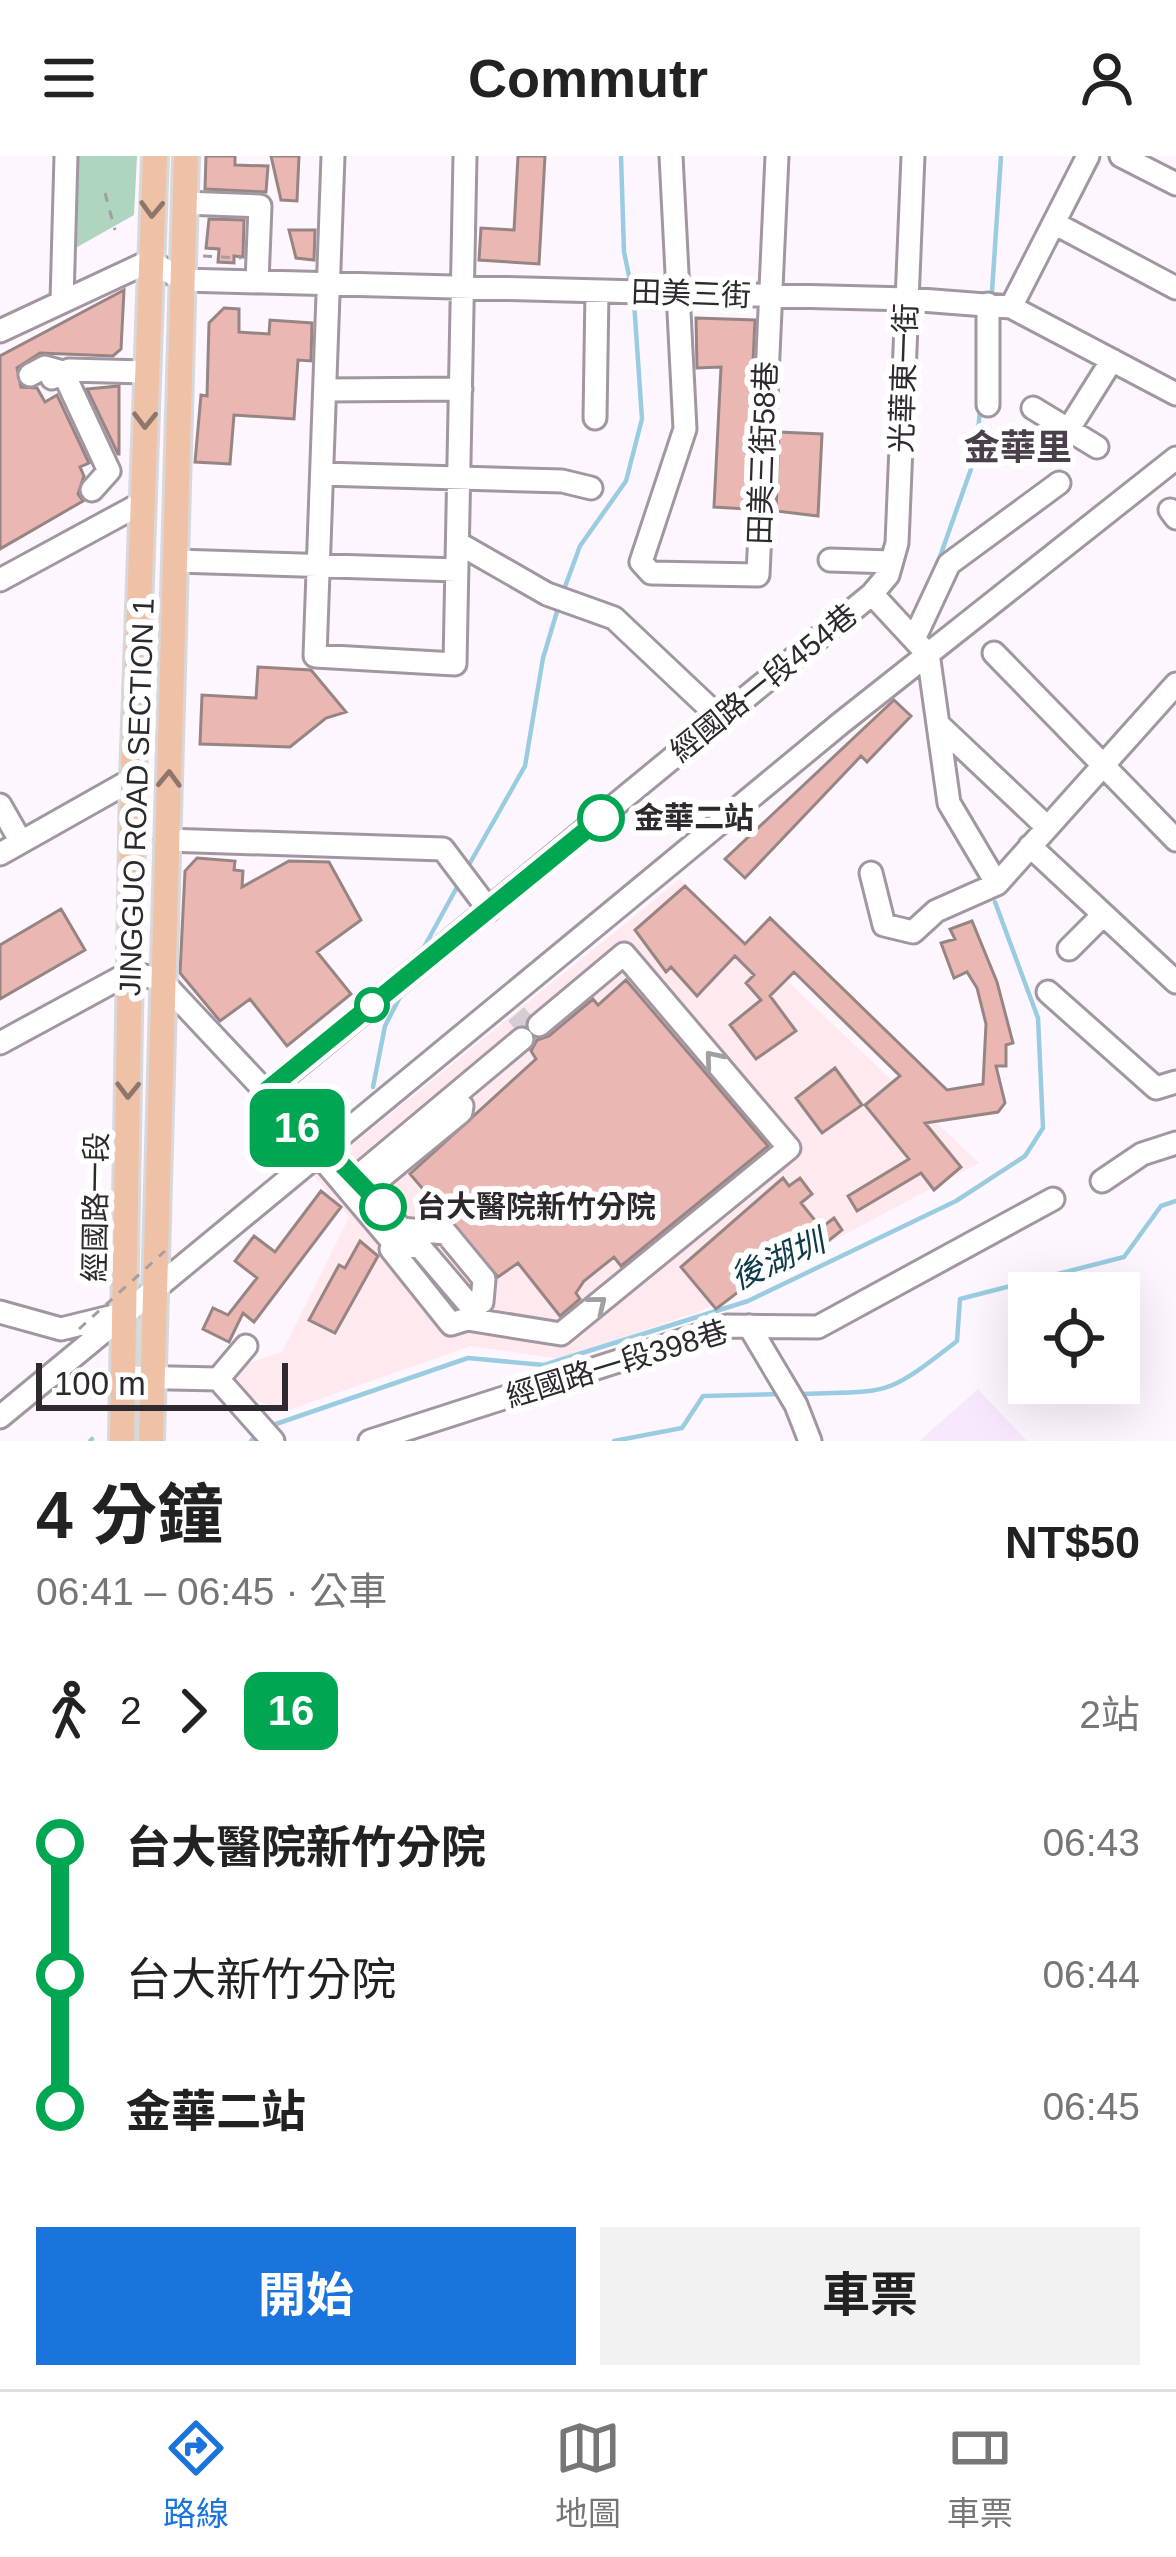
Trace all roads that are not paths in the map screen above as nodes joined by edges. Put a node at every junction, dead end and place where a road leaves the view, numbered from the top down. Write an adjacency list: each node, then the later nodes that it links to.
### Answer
1 (66, 156): 24 (street)
2 (155, 156): 14 (main road, JINGGUO ROAD SECTION 1, one-way to 14)
3 (187, 156): 12 (main road, JINGGUO ROAD SECTION 1)
4 (333, 156): 17 (street)
5 (466, 156): 18 (street)
6 (671, 156): 21 (street)
7 (777, 156): 22 (street)
8 (913, 156): 23 (street, 光華東一街)
9 (1088, 156): 13 (street)
10 (1121, 156): 11 (street)
11 (1176, 184)
12 (184, 202): 15 (main road, JINGGUO ROAD SECTION 1); 16 (street)
13 (1054, 223): 19 (street); 25 (street)
14 (150, 261): 15 (street); 24 (street); 29 (main road, JINGGUO ROAD SECTION 1)
15 (183, 267): 16 (street, 田美三街); 50 (main road, JINGGUO ROAD SECTION 1)
16 (257, 270): 17 (street, 田美三街)
17 (328, 284): 18 (street, 田美三街); 32 (street)
18 (463, 287): 20 (street, 田美三街); 31 (street)
19 (1176, 288)
20 (597, 291): 21 (street, 田美三街); 36 (street)
21 (675, 293): 22 (street, 田美三街); 22 (street, 田美三街58巷)
22 (768, 296): 23 (street, 田美三街)
23 (908, 299): 25 (street, 田美三街); 51 (street, 光華東一街)
24 (62, 301): 26 (street)
25 (1000, 306): 27 (street, 田美三街); 34 (street)
26 (2, 325)
27 (1112, 360): 33 (street, 田美三街); 37 (street)
28 (63, 372): 29 (street); 30 (street); 41 (street)
29 (145, 372): 40 (main road, JINGGUO ROAD SECTION 1, one-way to 40)
30 (33, 380)
31 (461, 389): 32 (street); 43 (street)
32 (325, 390): 42 (street)
33 (1176, 394)
34 (988, 405)
35 (1033, 408): 37 (street)
36 (596, 418)
37 (1068, 430): 38 (street)
38 (1097, 447)
39 (1176, 458): 56 (street)
40 (144, 464): 41 (street); 47 (main road, JINGGUO ROAD SECTION 1)
41 (109, 471): 45 (street)
42 (322, 474): 43 (street); 52 (street)
43 (459, 476): 46 (street); 48 (street)
44 (1059, 483): 56 (street)
45 (90, 487)
46 (591, 488)
47 (142, 503): 54 (street); 62 (main road, JINGGUO ROAD SECTION 1)
48 (458, 543): 53 (street); 59 (street)
49 (830, 560): 51 (street)
50 (176, 561): 52 (street); 66 (main road, JINGGUO ROAD SECTION 1, one-way to 50)
51 (891, 562): 55 (street, 光華東一街)
52 (318, 566): 53 (street); 53 (street)
53 (457, 570)
54 (0, 580)
55 (872, 594): 56 (street); 59 (street, 經國路一段454巷)
56 (921, 646): 60 (street); 82 (street)
57 (994, 653): 61 (street)
58 (1174, 690): 61 (street)
59 (721, 719): 71 (street, 經國路一段454巷)
60 (939, 725): 64 (street); 70 (street)
61 (1102, 766): 64 (street); 65 (street)
62 (133, 779): 68 (street); 74 (main road, JINGGUO ROAD SECTION 1)
63 (0, 805): 68 (street)
64 (1047, 827): 67 (street)
65 (1176, 839)
66 (166, 840): 71 (street); 75 (main road, JINGGUO ROAD SECTION 1)
67 (1030, 846): 70 (street); 72 (street)
68 (10, 848)
69 (871, 873): 70 (street)
70 (997, 884)
71 (489, 910): 80 (street, 經國路一段454巷)
72 (1103, 914): 73 (street); 76 (street)
73 (1069, 949)
74 (129, 974): 75 (street); 78 (street); 89 (main road, 經國路一段, one-way to 89)
75 (160, 980): 80 (street); 87 (main road, JINGGUO ROAD SECTION 1)
76 (1176, 982)
77 (1048, 992): 79 (street)
78 (0, 1043)
79 (1176, 1082)
80 (266, 1091): 82 (street)
81 (1176, 1143): 83 (street)
82 (319, 1152): 84 (street); 87 (street)
83 (1102, 1181)
84 (357, 1187): 86 (street); 86 (street, one-way to 84)
85 (1053, 1199): 91 (street, 經國路一段398巷)
86 (395, 1240): 90 (street)
87 (156, 1285): 89 (street); 93 (main road, JINGGUO ROAD SECTION 1)
88 (0, 1312): 89 (street)
89 (125, 1314): 94 (main road, 經國路一段); 96 (street)
90 (444, 1326)
91 (748, 1326): 100 (street, 經國路一段398巷); 101 (street)
92 (245, 1346): 95 (street)
93 (153, 1376): 94 (street); 95 (street); 98 (main road, JINGGUO ROAD SECTION 1)
94 (126, 1377): 97 (main road, 經國路一段)
95 (218, 1379): 99 (street)
96 (0, 1417)
97 (122, 1441)
98 (151, 1441)
99 (273, 1441)
100 (370, 1441)
101 (810, 1441)

